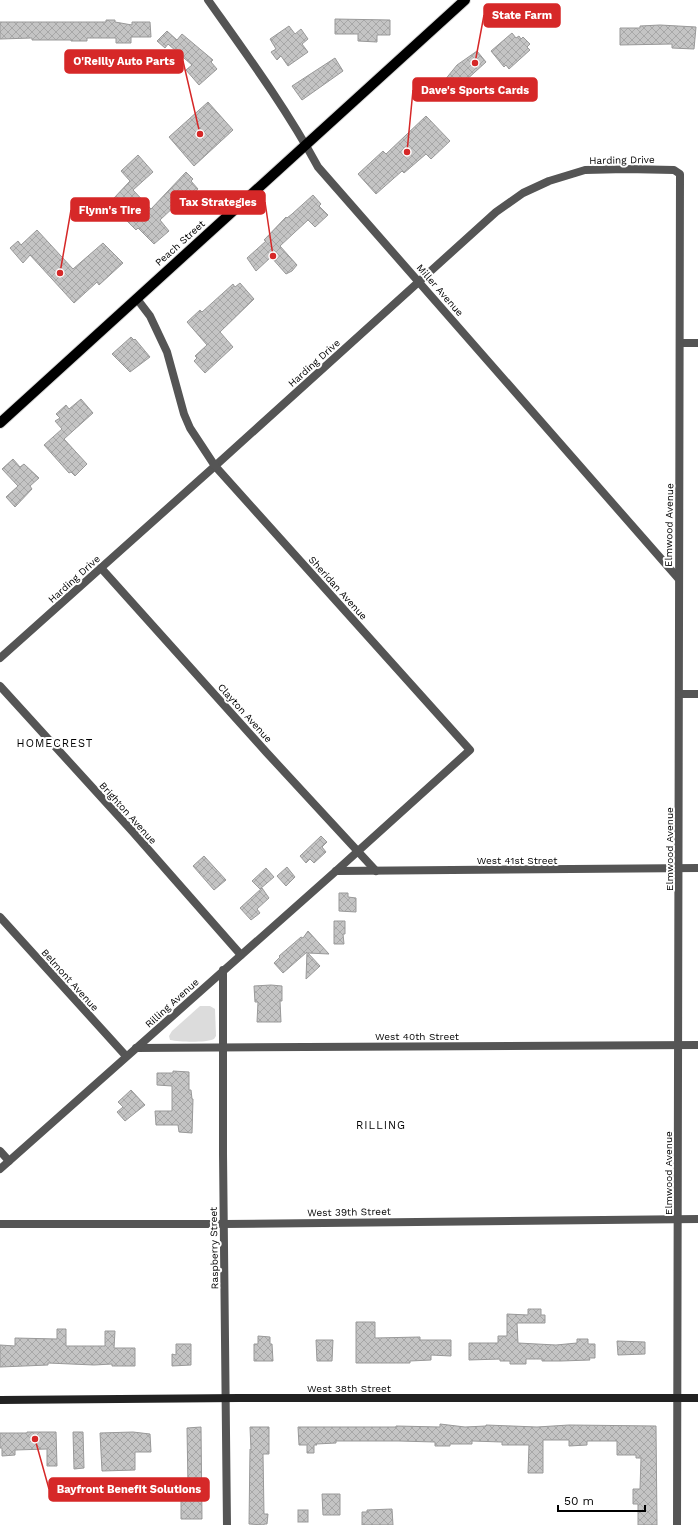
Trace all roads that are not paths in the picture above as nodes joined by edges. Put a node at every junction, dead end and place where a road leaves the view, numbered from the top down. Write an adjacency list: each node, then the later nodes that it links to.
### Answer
1 (208, 0): 3 (street, Miller Avenue)
2 (465, 0): 3 (main road, Peach Street)
3 (306, 145): 5 (street, Miller Avenue); 6 (main road, Peach Street)
4 (680, 174): 5 (street, Harding Drive); 7 (street, Elmwood Avenue)
5 (418, 281): 10 (street, Harding Drive); 12 (street, Miller Avenue)
6 (137, 299): 9 (main road, Peach Street); 10 (street, Sheridan Avenue)
7 (680, 343): 8 (street); 12 (street, Elmwood Avenue)
8 (698, 343)
9 (0, 423)
10 (215, 466): 11 (street, Harding Drive); 17 (street, Sheridan Avenue)
11 (101, 568): 13 (street, Harding Drive); 17 (street, Clayton Avenue)
12 (678, 578): 15 (street, Elmwood Avenue)
13 (0, 658)
14 (0, 686): 23 (street, Brighton Avenue)
15 (679, 694): 16 (street); 18 (street, Elmwood Avenue)
16 (698, 694)
17 (358, 852): 20 (street, Rilling Avenue); 21 (street, Clayton Avenue)
18 (678, 868): 19 (street, West 41st Street); 21 (street, West 41st Street); 25 (street, Elmwood Avenue)
19 (698, 868)
20 (336, 871): 21 (street, West 41st Street); 23 (street, Rilling Avenue)
21 (376, 871)
22 (0, 917): 29 (street, Belmont Avenue)
23 (241, 955): 24 (street, Rilling Avenue)
24 (223, 970): 27 (street, Raspberry Street); 28 (street, Rilling Avenue)
25 (679, 1045): 26 (street, West 40th Street); 27 (street, West 40th Street); 33 (street, Elmwood Avenue)
26 (698, 1045)
27 (223, 1047): 28 (street, West 40th Street); 36 (street, Raspberry Street)
28 (136, 1048): 29 (street, Rilling Avenue)
29 (126, 1056): 31 (street, Rilling Avenue)
30 (0, 1151): 31 (street)
31 (9, 1161): 32 (street, Rilling Avenue)
32 (0, 1169)
33 (678, 1219): 34 (street, West 39th Street); 36 (street, West 39th Street); 38 (street, Elmwood Avenue)
34 (698, 1219)
35 (0, 1224): 36 (street, West 39th Street)
36 (224, 1224): 37 (street, Raspberry Street)
37 (226, 1398): 38 (main road, West 38th Street); 40 (main road, West 38th Street); 41 (street, Raspberry Street)
38 (677, 1398): 39 (main road, West 38th Street); 42 (street, Elmwood Avenue)
39 (698, 1398)
40 (0, 1400)
41 (227, 1525)
42 (677, 1525)

